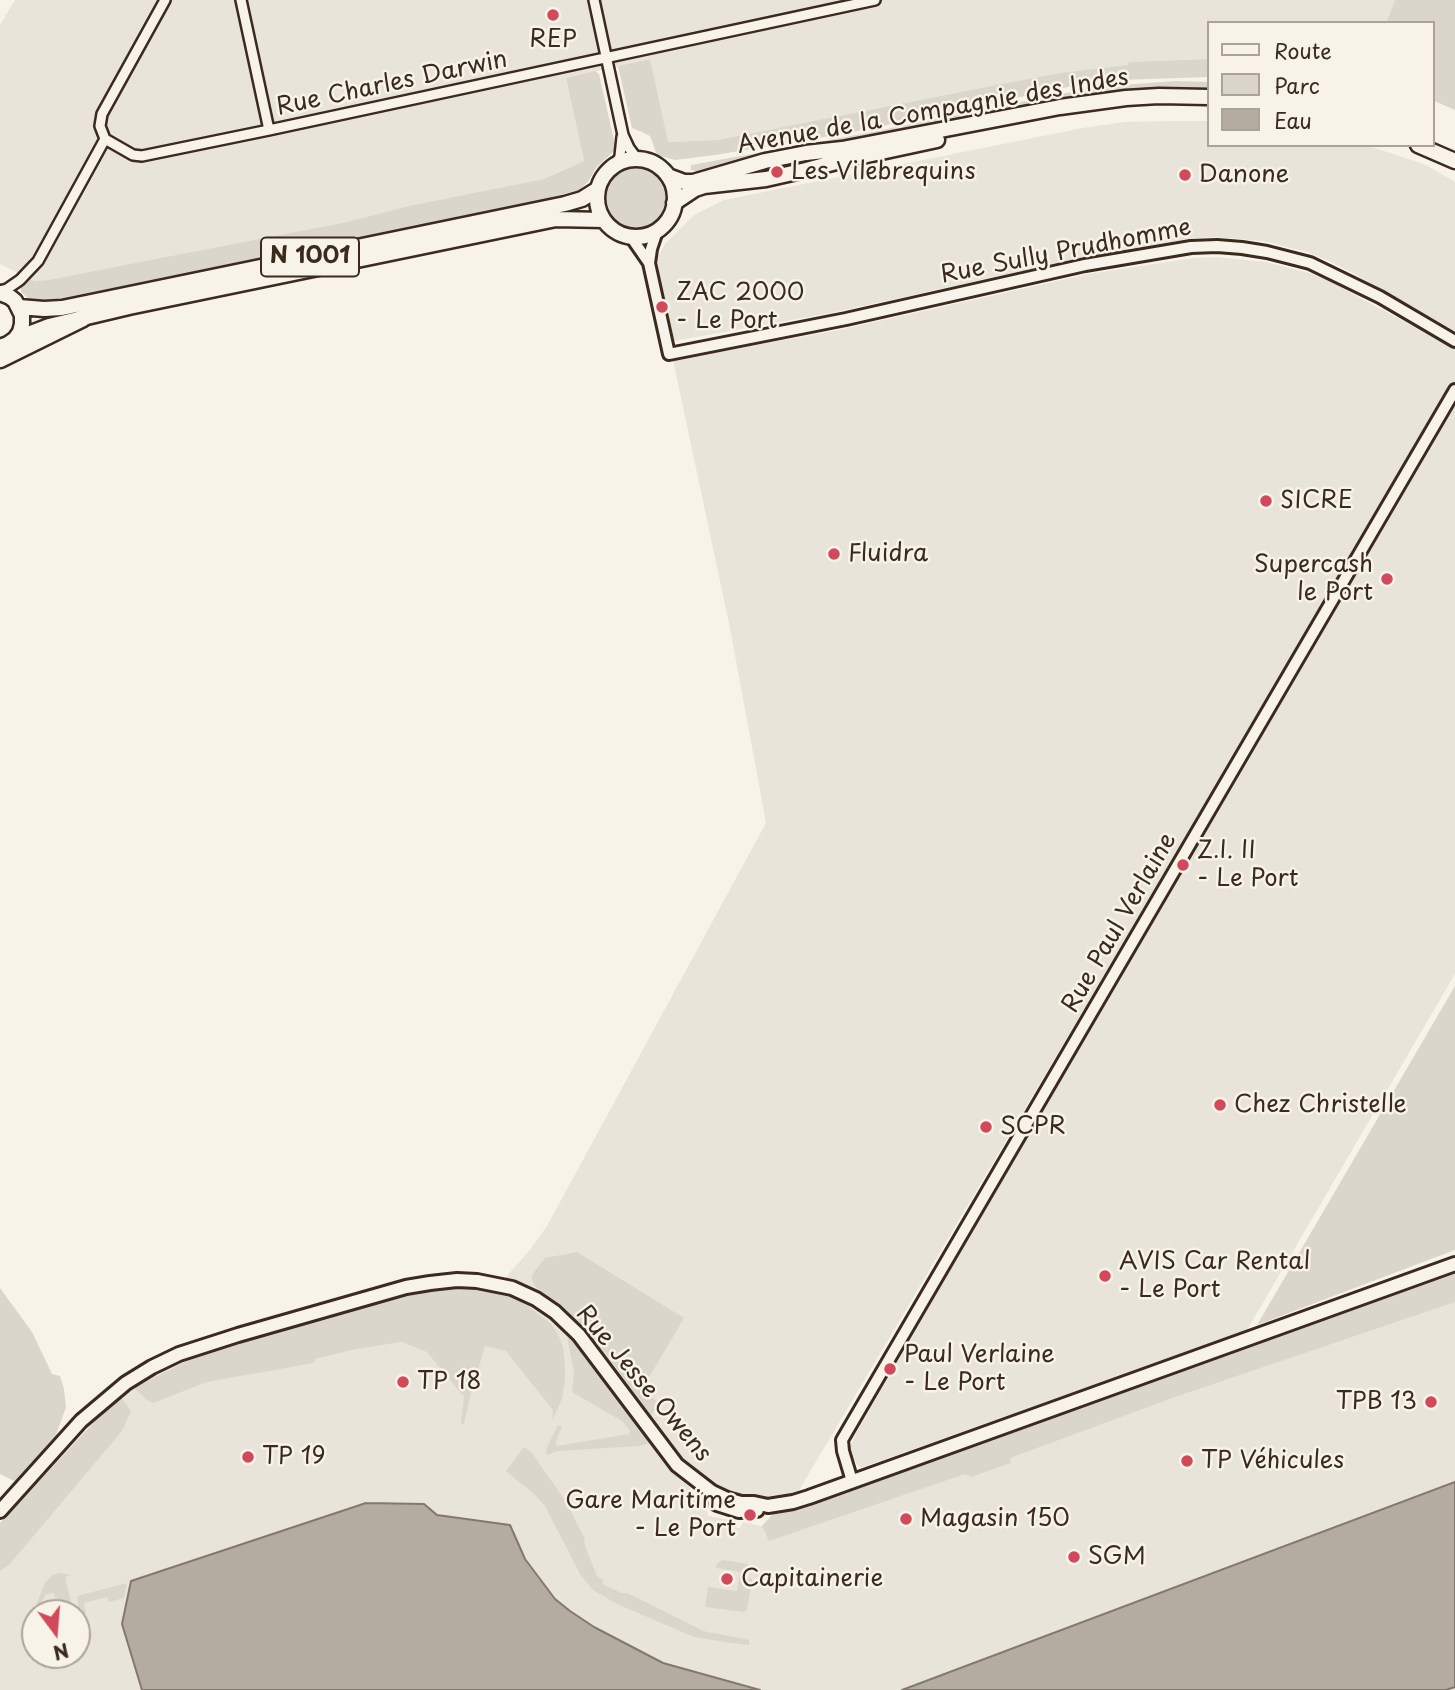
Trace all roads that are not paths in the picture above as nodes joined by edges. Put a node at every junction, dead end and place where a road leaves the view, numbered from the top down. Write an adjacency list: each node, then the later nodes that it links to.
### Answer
1 (165, 0): 10 (street)
2 (241, 0): 8 (street)
3 (594, 0): 5 (street)
4 (875, 0): 5 (street, Rue Charles Darwin)
5 (606, 58): 8 (street, Rue Charles Darwin); 9 (street)
6 (1206, 97): 17 (main road, Avenue de la Compagnie des Indes)
7 (1206, 104): 19 (main road, Avenue de la Compagnie des Indes)
8 (269, 130): 10 (street, Rue Charles Darwin)
9 (622, 135): 14 (street); 16 (street)
10 (105, 139): 24 (street)
11 (1434, 143): 13 (main road)
12 (1423, 147): 15 (main road)
13 (1455, 152)
14 (638, 160): 16 (main road); 17 (main road)
15 (1455, 161)
16 (617, 164): 18 (main road)
17 (668, 176): 19 (main road)
18 (598, 189): 20 (main road); 25 (main road, N 1001)
19 (674, 202): 21 (main road)
20 (604, 220): 22 (main road); 26 (main road, N 1001)
21 (657, 231): 22 (main road); 23 (street)
22 (631, 237): 23 (street)
23 (649, 264): 28 (street, Rue Sully Prudhomme)
24 (0, 292): 25 (main road)
25 (19, 307): 27 (main road)
26 (83, 318): 27 (main road, N 1001); 30 (highway)
27 (15, 339): 29 (main road)
28 (1455, 341)
29 (0, 347)
30 (0, 359)
31 (1455, 390): 33 (street, Rue Paul Verlaine)
32 (1455, 1265): 33 (main road)
33 (852, 1481): 34 (main road, Rue Jesse Owens)
34 (0, 1511)

